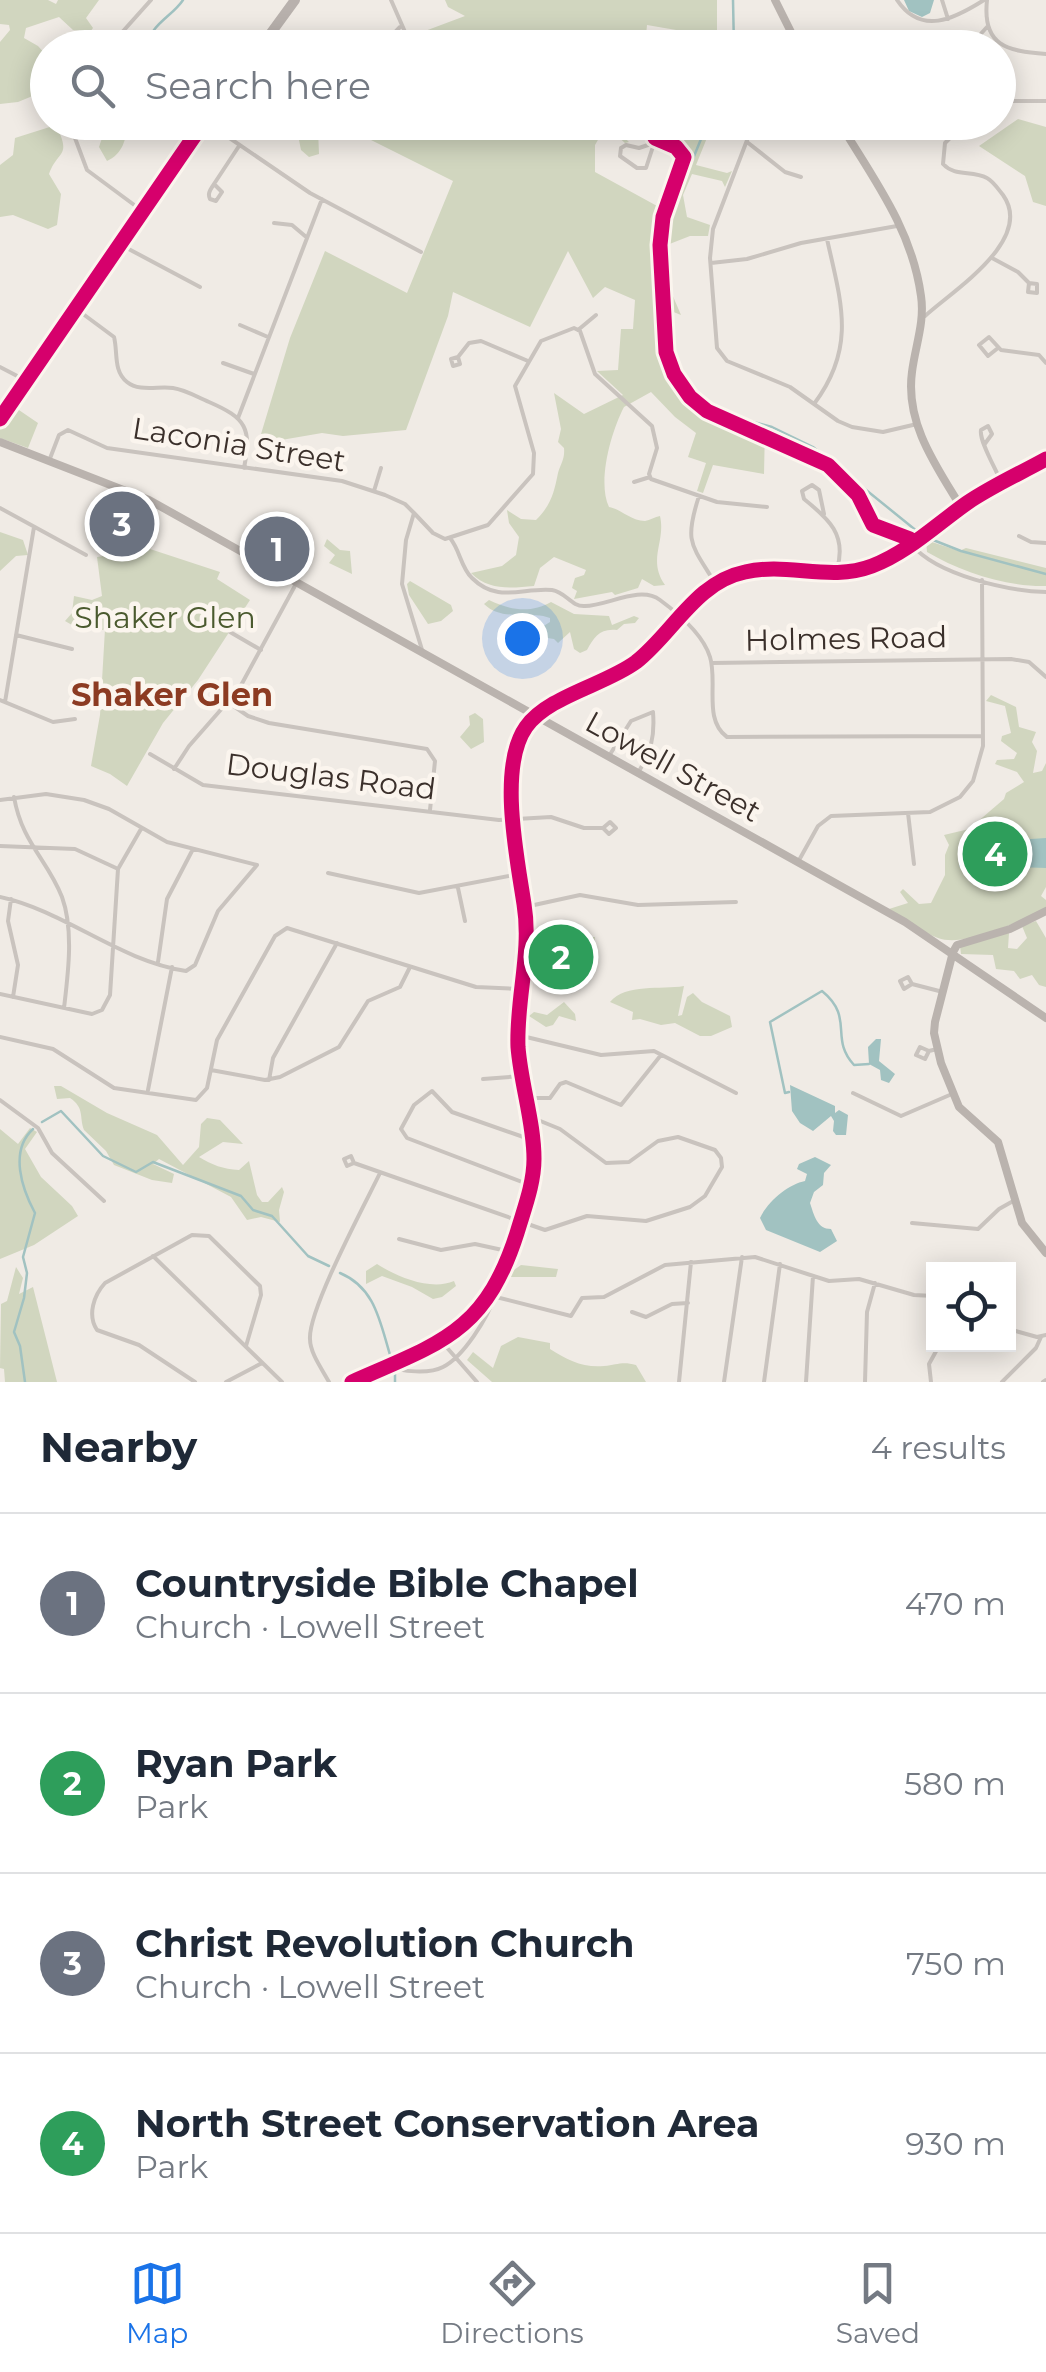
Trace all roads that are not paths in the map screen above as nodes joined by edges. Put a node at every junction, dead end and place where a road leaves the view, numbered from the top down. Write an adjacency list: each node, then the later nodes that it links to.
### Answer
1 (151, 0): 11 (street)
2 (295, 0): 12 (main road)
3 (390, 0): 9 (street)
4 (775, 0): 15 (street)
5 (897, 0): 8 (street)
6 (942, 0): 8 (street)
7 (986, 0): 8 (street); 10 (street)
8 (948, 19)
9 (400, 27): 13 (street); 14 (street)
10 (987, 28)
11 (124, 30)
12 (273, 30)
13 (397, 30)
14 (402, 30)
15 (790, 30)
16 (1016, 50): 17 (street)
17 (1046, 54)
18 (1046, 101): 19 (street)
19 (1016, 102)
20 (76, 140): 32 (street)
21 (192, 140): 32 (main road)
22 (230, 140): 28 (street)
23 (655, 140): 27 (street)
24 (850, 140): 34 (street)
25 (947, 140): 39 (street)
26 (747, 142): 29 (street); 40 (street)
27 (654, 143): 27 (street)
28 (239, 146): 30 (street); 31 (street)
29 (802, 177)
30 (214, 184)
31 (322, 199): 35 (street); 38 (street)
32 (140, 210): 37 (main road)
33 (274, 223): 35 (street)
34 (901, 225): 36 (street); 43 (street)
35 (307, 238): 50 (street)
36 (827, 239): 40 (street); 59 (street)
37 (118, 243): 42 (street); 44 (main road)
38 (420, 252)
39 (992, 258): 41 (street); 45 (street)
40 (711, 263): 59 (street)
41 (1028, 284)
42 (200, 287)
43 (922, 303): 45 (street); 47 (street)
44 (75, 309): 58 (main road); 60 (street)
45 (933, 309): 47 (street)
46 (596, 315): 49 (street)
47 (922, 320): 62 (street)
48 (240, 326): 50 (street)
49 (578, 330): 53 (street); 69 (street)
50 (268, 337): 57 (street)
51 (998, 348): 55 (street)
52 (458, 357): 53 (street)
53 (528, 361): 81 (street)
54 (223, 362): 57 (street)
55 (1046, 363)
56 (0, 367): 58 (street)
57 (254, 374): 60 (street)
58 (26, 380): 61 (main road)
59 (814, 404): 62 (street)
60 (238, 418): 68 (street)
61 (0, 419)
62 (917, 424): 76 (street)
63 (0, 442): 66 (street, Lowell Street)
64 (984, 446): 71 (street)
65 (1046, 459): 71 (street)
66 (49, 461): 68 (street, Laconia Street); 87 (street, Lowell Street)
67 (381, 468): 72 (street)
68 (244, 469): 72 (street, Laconia Street)
69 (650, 477): 70 (street); 73 (street)
70 (634, 482)
71 (1002, 482): 76 (street)
72 (374, 491): 77 (street, Laconia Street)
73 (699, 496): 74 (street); 88 (street)
74 (767, 507)
75 (0, 508): 79 (street)
76 (961, 508): 82 (street)
77 (414, 514): 81 (street, Laconia Street); 95 (street)
78 (824, 514): 78 (street); 85 (street)
79 (34, 527): 84 (street); 92 (street)
80 (1019, 536): 83 (street)
81 (450, 538): 90 (street)
82 (911, 543): 85 (street); 86 (street)
83 (1046, 543)
84 (86, 555)
85 (836, 574): 88 (street)
86 (982, 580): 89 (street); 96 (street)
87 (297, 582): 94 (street); 95 (street, Lowell Street)
88 (716, 584): 90 (street)
89 (1046, 592)
90 (680, 618): 97 (street); 101 (street)
91 (230, 632): 94 (street)
92 (16, 635): 93 (street); 99 (street)
93 (72, 649)
94 (262, 650): 100 (street)
95 (423, 653): 102 (street, Lowell Street)
96 (982, 659): 97 (street, Holmes Road); 98 (street, Holmes Road); 105 (street)
97 (711, 663): 105 (street)
98 (1046, 677)
99 (2, 701): 103 (street)
100 (229, 703): 108 (street); 112 (street)
101 (546, 708): 102 (street); 104 (street)
102 (536, 716): 104 (street, Lowell Street); 114 (street)
103 (75, 719)
104 (548, 723): 107 (street, Lowell Street)
105 (983, 736): 113 (street)
106 (150, 754): 108 (street, Douglas Road)
107 (609, 756): 109 (street, Lowell Street); 109 (street)
108 (174, 769): 112 (street, Douglas Road)
109 (638, 773): 120 (street, Lowell Street)
110 (14, 797): 111 (street); 115 (street); 118 (street)
111 (0, 800)
112 (430, 811): 114 (street, Douglas Road)
113 (908, 813): 120 (street); 121 (street)
114 (514, 820): 116 (street, Douglas Road); 124 (street)
115 (142, 828): 119 (street); 122 (street)
116 (603, 828)
117 (0, 846): 118 (street)
118 (31, 847): 122 (street); 132 (street)
119 (194, 849): 136 (street); 138 (street)
120 (798, 862): 135 (street, Lowell Street)
121 (914, 864)
122 (118, 869): 134 (street)
123 (328, 873): 125 (street)
124 (519, 874): 125 (street); 129 (street)
125 (458, 888): 131 (street)
126 (0, 897): 127 (street)
127 (12, 899): 132 (street); 143 (street)
128 (736, 902): 129 (street)
129 (525, 907): 140 (street)
130 (1046, 912): 135 (street)
131 (465, 921)
132 (66, 923): 134 (street); 144 (street)
133 (337, 943): 137 (street); 149 (street); 152 (street)
134 (113, 945): 136 (street); 144 (street)
135 (952, 954): 141 (street); 145 (street, Lowell Street)
136 (158, 962): 138 (street)
137 (410, 966): 140 (street); 152 (street)
138 (172, 968): 153 (street)
139 (912, 984): 141 (street)
140 (521, 990): 146 (street)
141 (944, 992): 156 (street)
142 (0, 994): 143 (street)
143 (13, 996): 144 (street)
144 (64, 1008)
145 (1046, 1018)
146 (518, 1035): 148 (street); 150 (street)
147 (0, 1037): 153 (street)
148 (662, 1055): 154 (street); 157 (street)
149 (211, 1070): 152 (street); 153 (street)
150 (522, 1076): 151 (street); 157 (street)
151 (483, 1079)
152 (269, 1080)
153 (147, 1092)
154 (736, 1093)
155 (853, 1094): 156 (street)
156 (953, 1095): 164 (street)
157 (525, 1098): 159 (street)
158 (0, 1100): 165 (street)
159 (528, 1117): 160 (street); 167 (street)
160 (532, 1140): 163 (street); 163 (street)
161 (354, 1163): 162 (street)
162 (380, 1172): 167 (street); 192 (street)
163 (531, 1185): 167 (street)
164 (1015, 1200): 166 (street); 170 (street)
165 (104, 1201)
166 (912, 1223)
167 (520, 1224): 169 (street)
168 (399, 1239): 169 (street)
169 (511, 1252): 177 (street)
170 (1046, 1253)
171 (153, 1256): 184 (street); 184 (street); 189 (street)
172 (742, 1258): 173 (street); 174 (street); 196 (street)
173 (691, 1262): 177 (street); 179 (street)
174 (780, 1264): 175 (street); 197 (street)
175 (813, 1276): 176 (street); 198 (street)
176 (875, 1283): 178 (street); 199 (street)
177 (492, 1296): 183 (street); 186 (street)
178 (926, 1296)
179 (688, 1303): 180 (street); 195 (street)
180 (632, 1312)
181 (1016, 1331): 182 (street)
182 (1043, 1336): 201 (street)
183 (442, 1342): 186 (street); 188 (street)
184 (246, 1346): 187 (street)
185 (936, 1352): 200 (street)
186 (454, 1358): 188 (street); 194 (street)
187 (262, 1363): 190 (street); 191 (street)
188 (387, 1366): 193 (street)
189 (195, 1382)
190 (226, 1382)
191 (282, 1382)
192 (328, 1382)
193 (352, 1382)
194 (477, 1382)
195 (679, 1382)
196 (724, 1382)
197 (764, 1382)
198 (806, 1382)
199 (865, 1382)
200 (931, 1382)
201 (1002, 1382)

